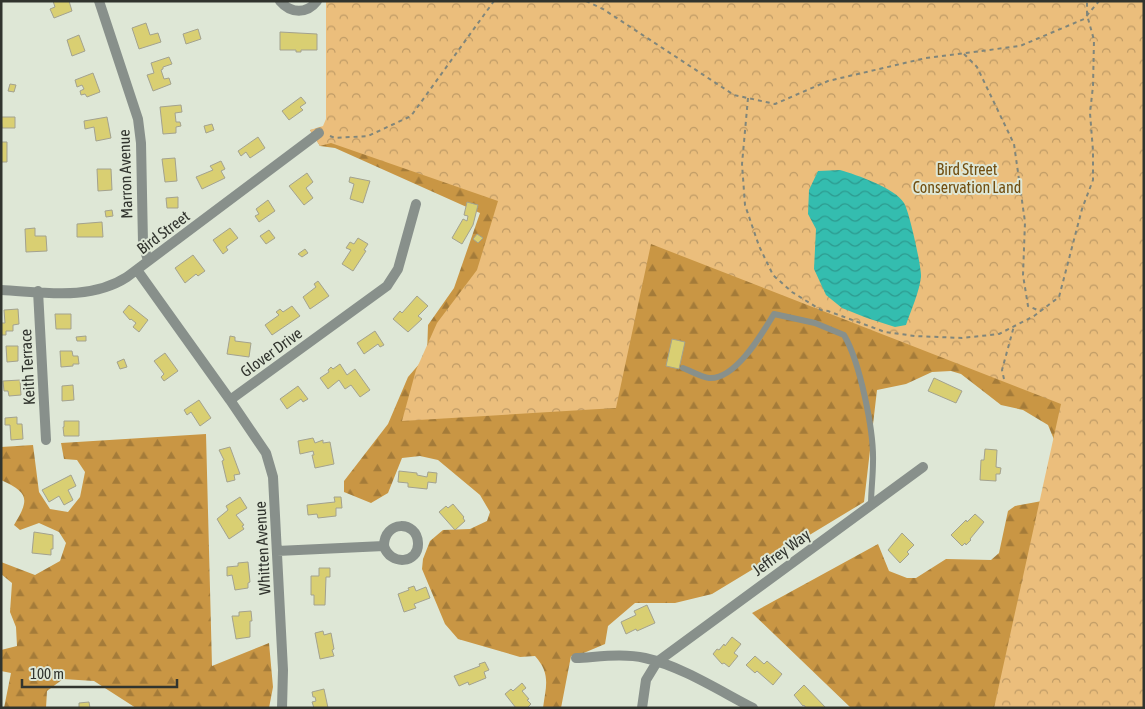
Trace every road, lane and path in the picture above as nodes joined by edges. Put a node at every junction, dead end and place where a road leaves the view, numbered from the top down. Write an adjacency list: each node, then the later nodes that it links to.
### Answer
1 (99, 1): 13 (street, Marron Avenue)
2 (280, 1): 3 (street)
3 (317, 1)
4 (494, 1): 11 (path)
5 (586, 1): 10 (path)
6 (1088, 1): 8 (path)
7 (1099, 1): 8 (path)
8 (1087, 15): 9 (path); 17 (path)
9 (963, 53): 10 (path); 17 (path)
10 (748, 98): 18 (path)
11 (320, 133): 13 (street, Bird Street)
12 (416, 204): 21 (street, Glover Drive)
13 (148, 262): 14 (street, Bird Street)
14 (137, 270): 16 (street, Bird Street); 21 (street)
15 (1, 290): 16 (street, Bird Street)
16 (38, 291): 22 (street, Keith Terrace)
17 (1040, 311): 18 (path)
18 (1014, 326): 20 (path)
19 (684, 368): 24 (lane)
20 (1004, 379)
21 (230, 400): 26 (street, Whitten Avenue)
22 (46, 440)
23 (923, 467): 24 (street, Jeffrey Way)
24 (871, 505): 28 (street, Jeffrey Way)
25 (384, 546): 26 (street)
26 (277, 551): 29 (street, Whitten Avenue)
27 (576, 658): 28 (street)
28 (657, 662): 30 (street); 31 (street)
29 (282, 708)
30 (642, 708)
31 (753, 708)

